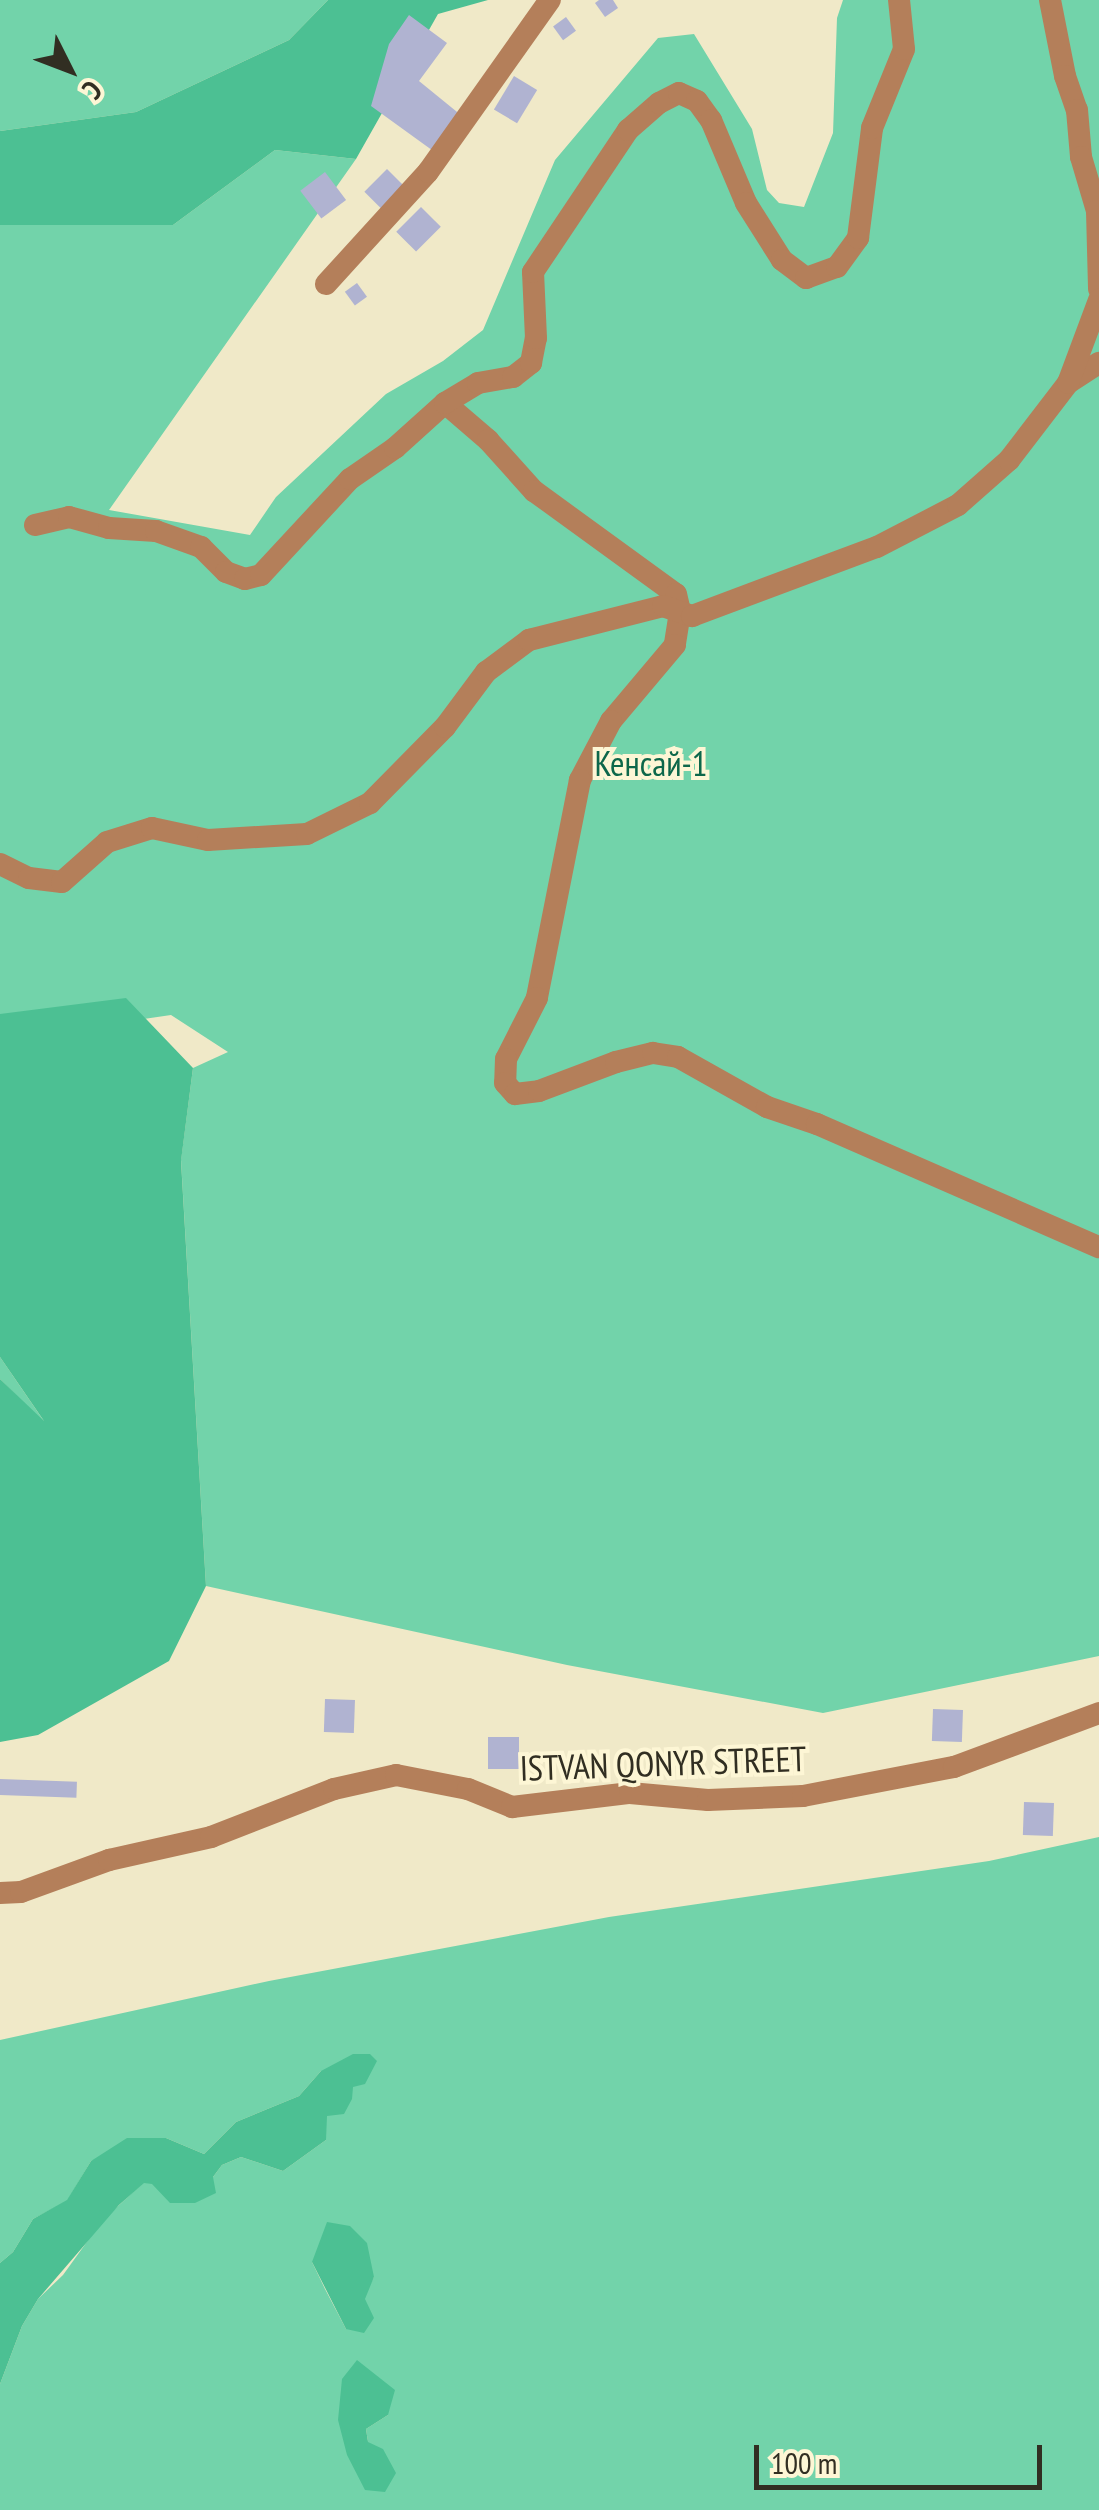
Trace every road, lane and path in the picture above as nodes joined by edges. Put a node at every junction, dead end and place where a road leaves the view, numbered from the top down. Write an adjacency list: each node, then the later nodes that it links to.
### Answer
1 (550, 0): 4 (street)
2 (899, 0): 9 (street)
3 (1050, 0): 5 (street)
4 (326, 284)
5 (1099, 288)
6 (1099, 300): 8 (street)
7 (1099, 363): 8 (street)
8 (1068, 382): 11 (street)
9 (444, 402): 10 (street); 11 (street)
10 (36, 525)
11 (680, 612): 12 (street); 13 (street)
12 (0, 864)
13 (1099, 1247)
14 (1099, 1712): 15 (street, ISTVAN QONYR STREET)
15 (0, 1893)

